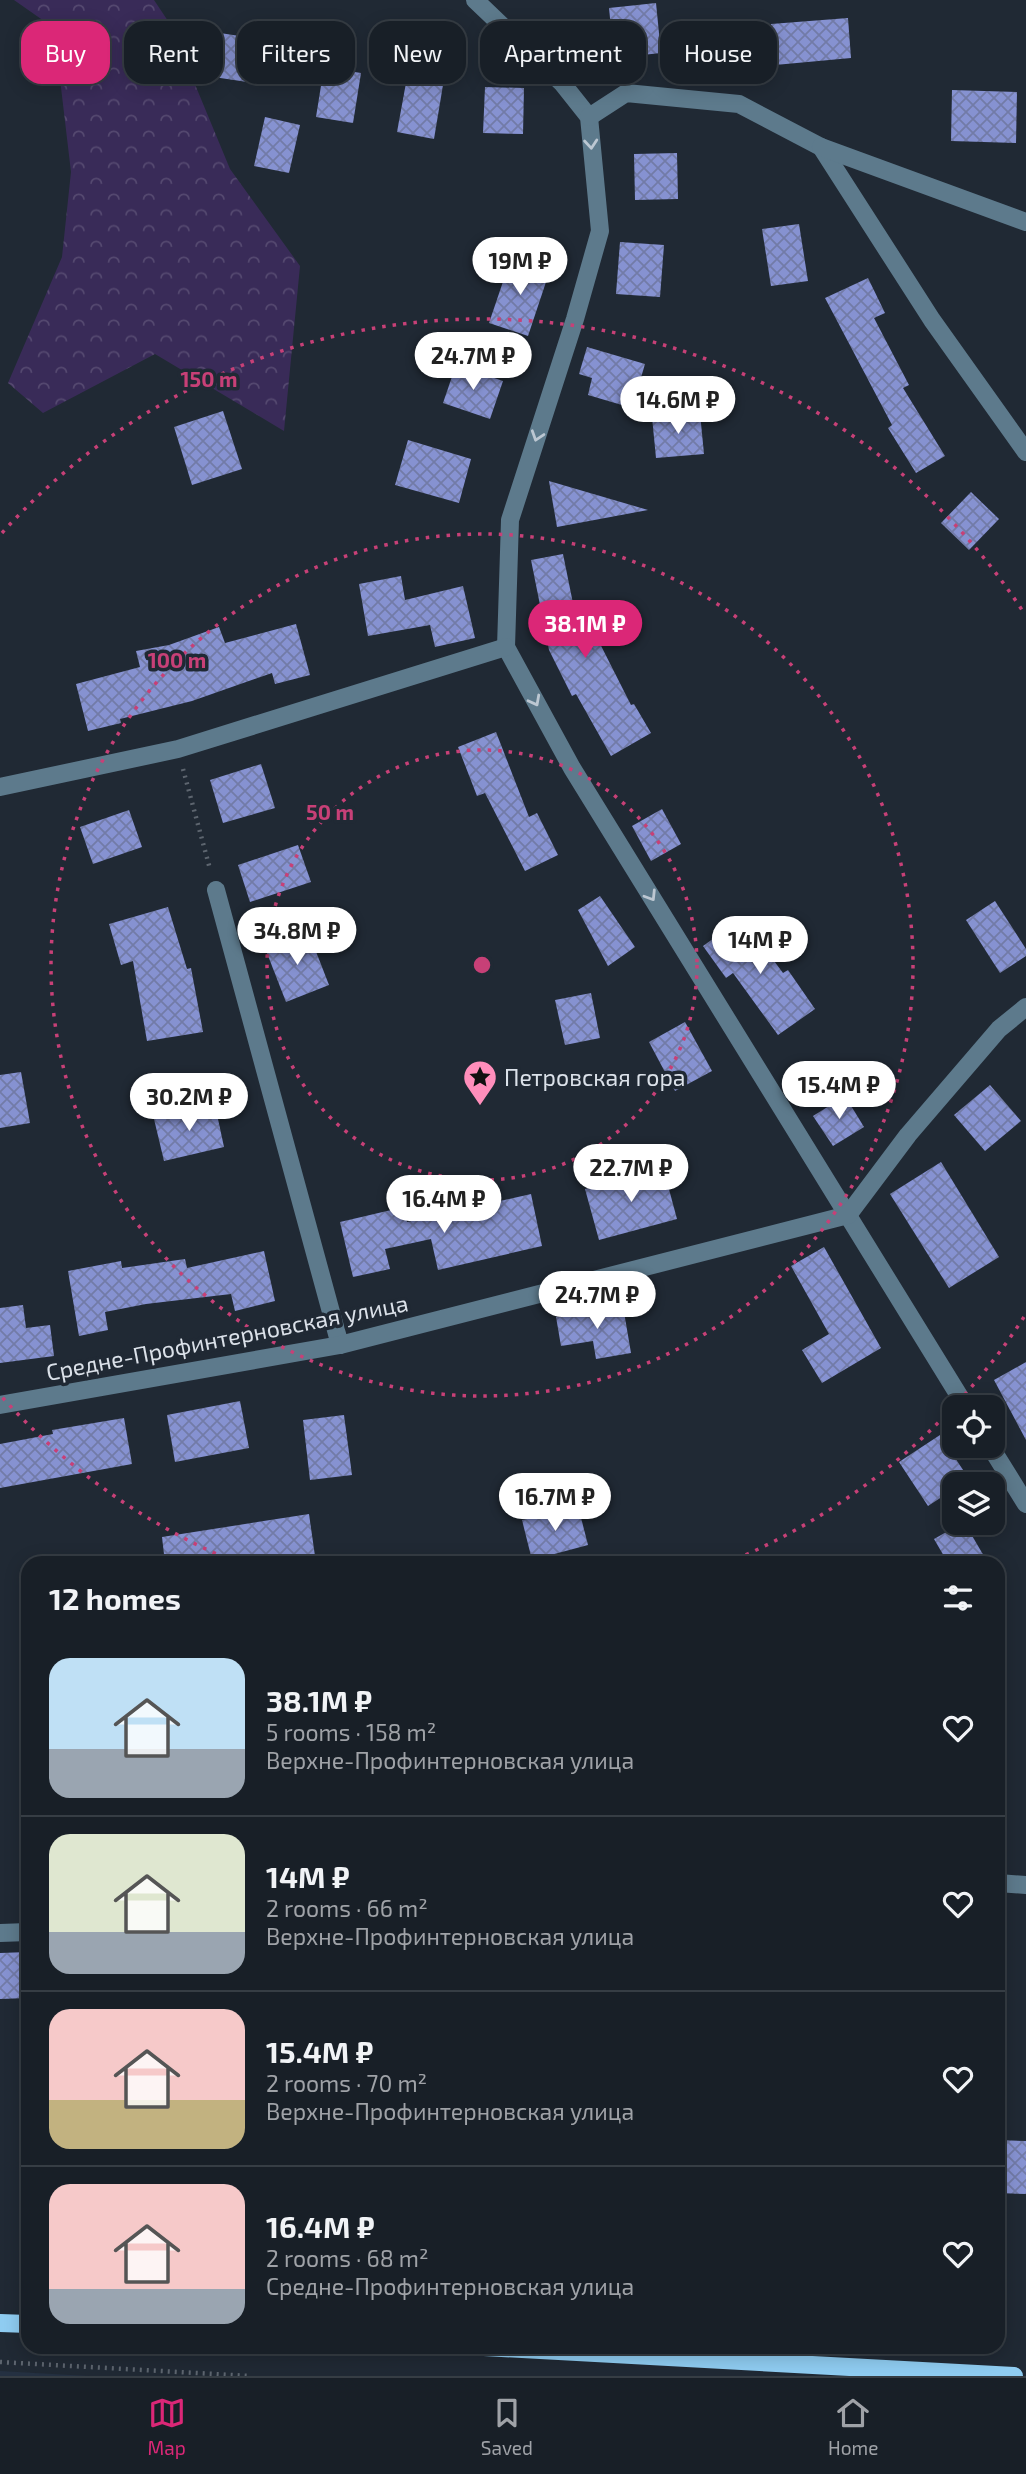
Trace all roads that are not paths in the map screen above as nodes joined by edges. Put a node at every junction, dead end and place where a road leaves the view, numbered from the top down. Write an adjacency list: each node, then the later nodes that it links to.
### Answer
1 (475, 0): 2 (street)
2 (589, 117): 3 (street); 6 (street, one-way to 6)
3 (821, 147): 4 (street); 5 (street)
4 (1026, 222)
5 (1026, 452)
6 (506, 648): 7 (street); 10 (street, one-way to 10)
7 (0, 787)
8 (216, 890): 11 (street)
9 (1026, 1007): 10 (street)
10 (848, 1215): 11 (street, Средне-Профинтерновская улица); 12 (street)
11 (340, 1345): 13 (street, Средне-Профинтерновская улица)
12 (959, 1395)
13 (0, 1405)
14 (997, 1458): 15 (street)
15 (1026, 1504)
16 (1005, 1884): 17 (street)
17 (1026, 1885)
18 (21, 1932): 19 (street)
19 (0, 1933)
20 (0, 2323): 21 (main road)
21 (21, 2323)
22 (612, 2354): 23 (main road)
23 (1014, 2376)

